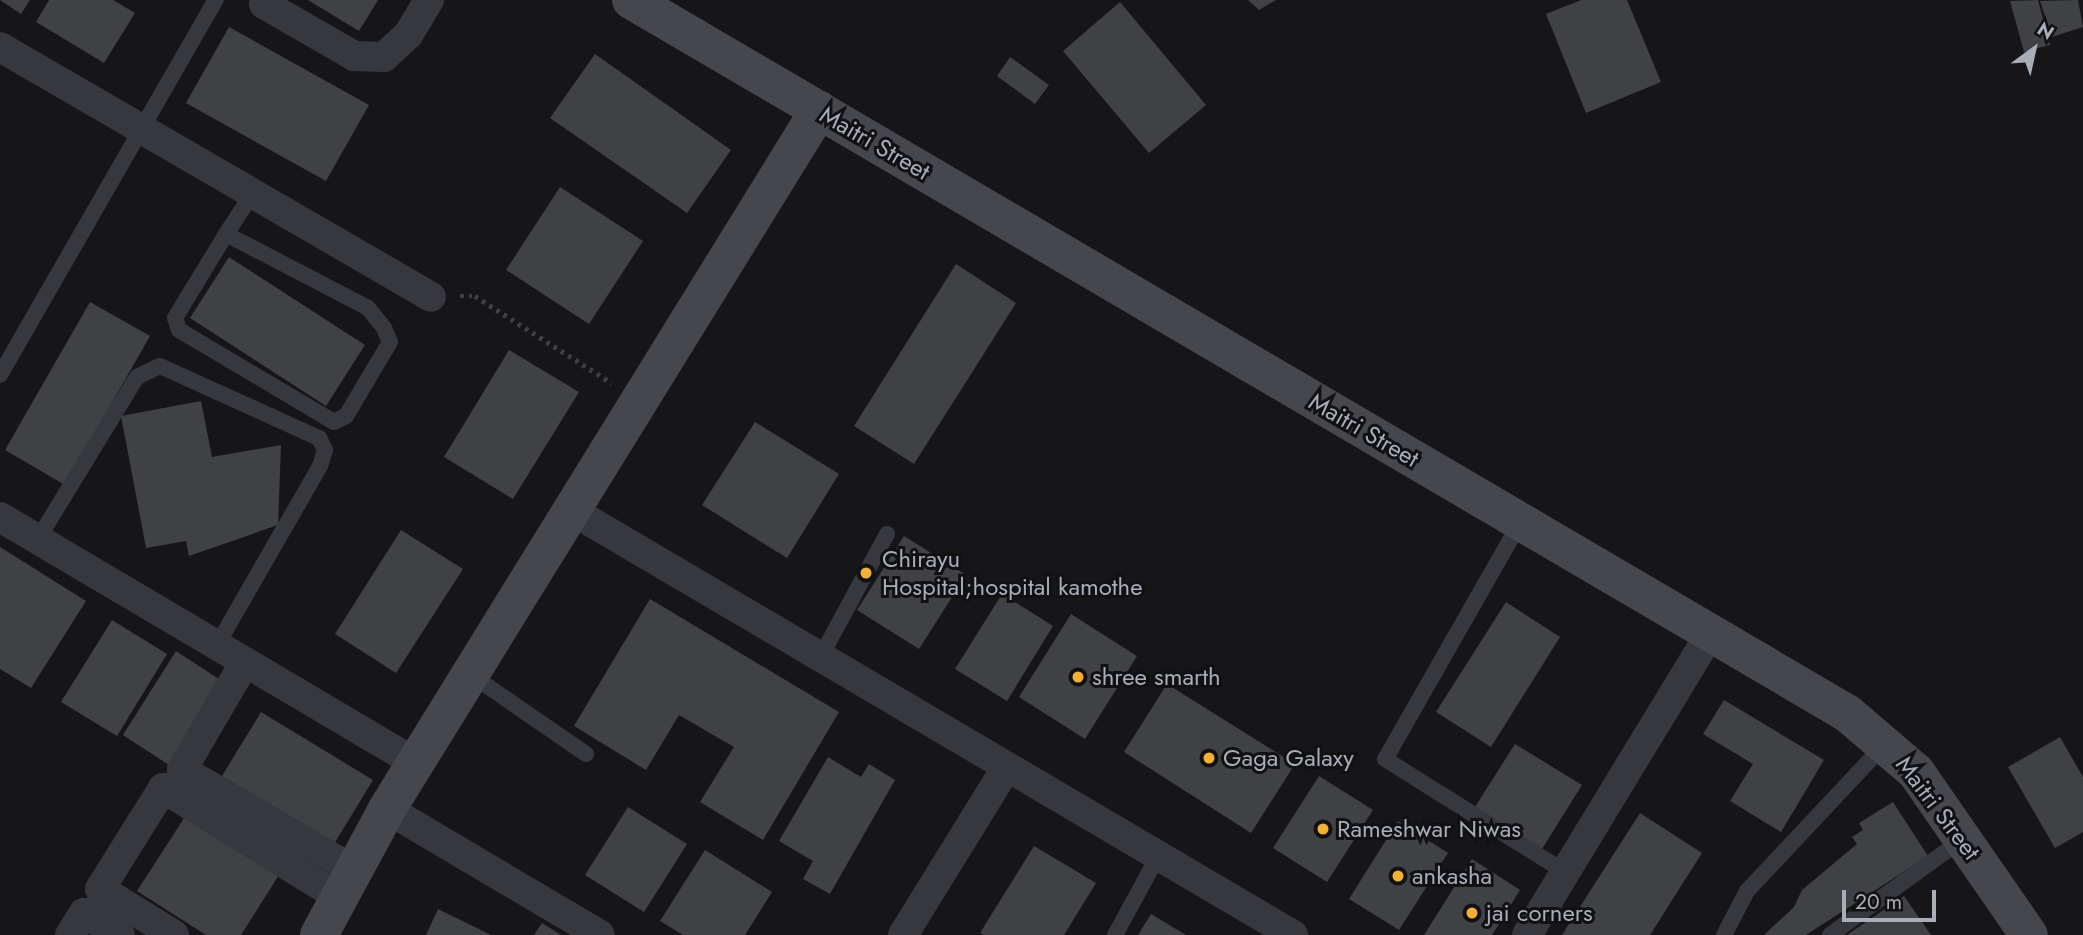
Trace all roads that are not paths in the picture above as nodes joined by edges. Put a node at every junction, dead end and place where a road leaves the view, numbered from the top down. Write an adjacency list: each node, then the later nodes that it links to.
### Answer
1 (216, 0): 7 (lane)
2 (429, 0): 4 (street)
3 (631, 0): 6 (street, Maitri Street)
4 (264, 4)
5 (0, 47): 7 (street)
6 (819, 110): 12 (street); 14 (street, Maitri Street)
7 (144, 130): 8 (street); 11 (lane)
8 (253, 193): 9 (lane); 10 (street)
9 (226, 234): 9 (lane)
10 (431, 297)
11 (0, 375)
12 (571, 510): 19 (street); 21 (street)
13 (0, 517): 16 (street)
14 (1521, 522): 17 (street, Maitri Street); 29 (lane)
15 (887, 534): 19 (lane)
16 (38, 539): 18 (street); 18 (lane)
17 (1711, 632): 22 (street, Maitri Street); 29 (street)
18 (217, 645): 20 (street)
19 (820, 658): 25 (street)
20 (245, 662): 24 (street); 30 (street)
21 (470, 674): 23 (lane); 24 (street)
22 (1886, 742): 27 (street, Maitri Street); 41 (lane)
23 (586, 754)
24 (415, 762): 26 (street)
25 (1006, 768): 28 (street); 37 (street)
26 (387, 808): 30 (street); 36 (street)
27 (1963, 839): 42 (lane); 43 (street, Maitri Street)
28 (1158, 856): 31 (street); 38 (lane)
29 (1565, 872): 40 (street)
30 (347, 883): 34 (street); 35 (street)
31 (1249, 924): 39 (street)
32 (70, 935): 33 (street)
33 (120, 935)
34 (174, 935)
35 (319, 935)
36 (600, 935)
37 (903, 935)
38 (1115, 935)
39 (1293, 935)
40 (1527, 935)
41 (1724, 935)
42 (1830, 935)
43 (2029, 935)

